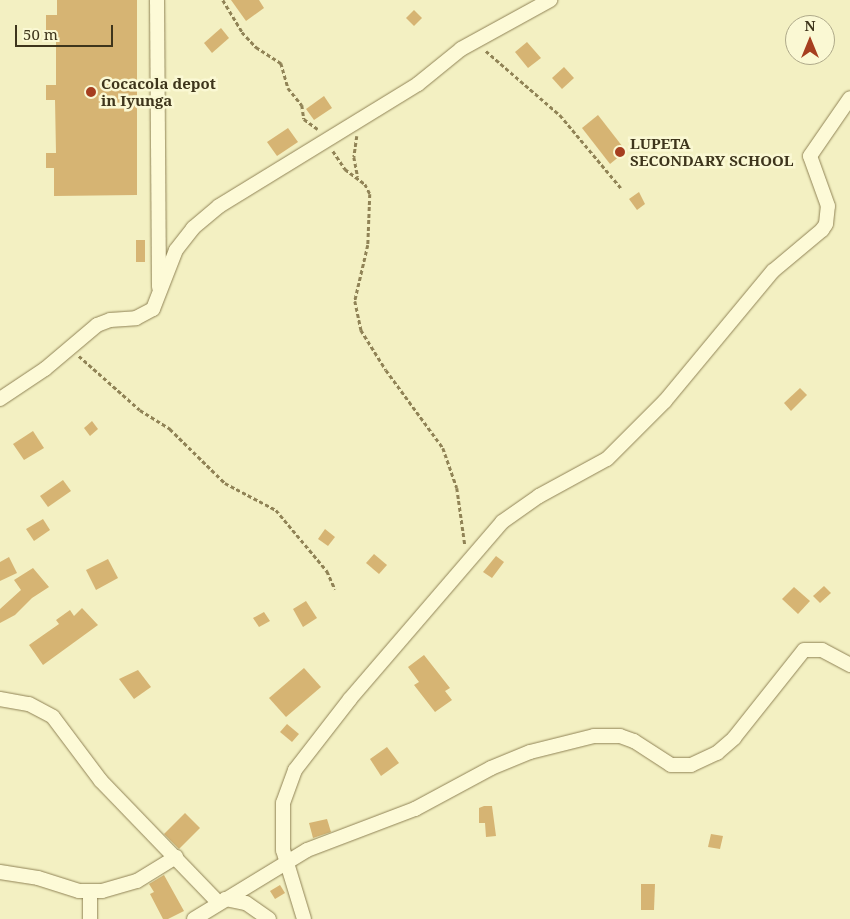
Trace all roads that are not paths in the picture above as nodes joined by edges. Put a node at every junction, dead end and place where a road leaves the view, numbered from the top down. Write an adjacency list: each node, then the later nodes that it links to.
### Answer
1 (157, 0): 4 (street)
2 (550, 0): 4 (street)
3 (850, 98): 9 (street)
4 (159, 298): 5 (street)
5 (0, 399)
6 (850, 665): 9 (street)
7 (0, 700): 8 (street)
8 (176, 857): 11 (street); 12 (street)
9 (285, 864): 12 (street); 16 (street)
10 (0, 872): 11 (street)
11 (90, 892): 13 (street)
12 (221, 900): 14 (street); 15 (street)
13 (90, 919)
14 (194, 919)
15 (269, 919)
16 (304, 919)

